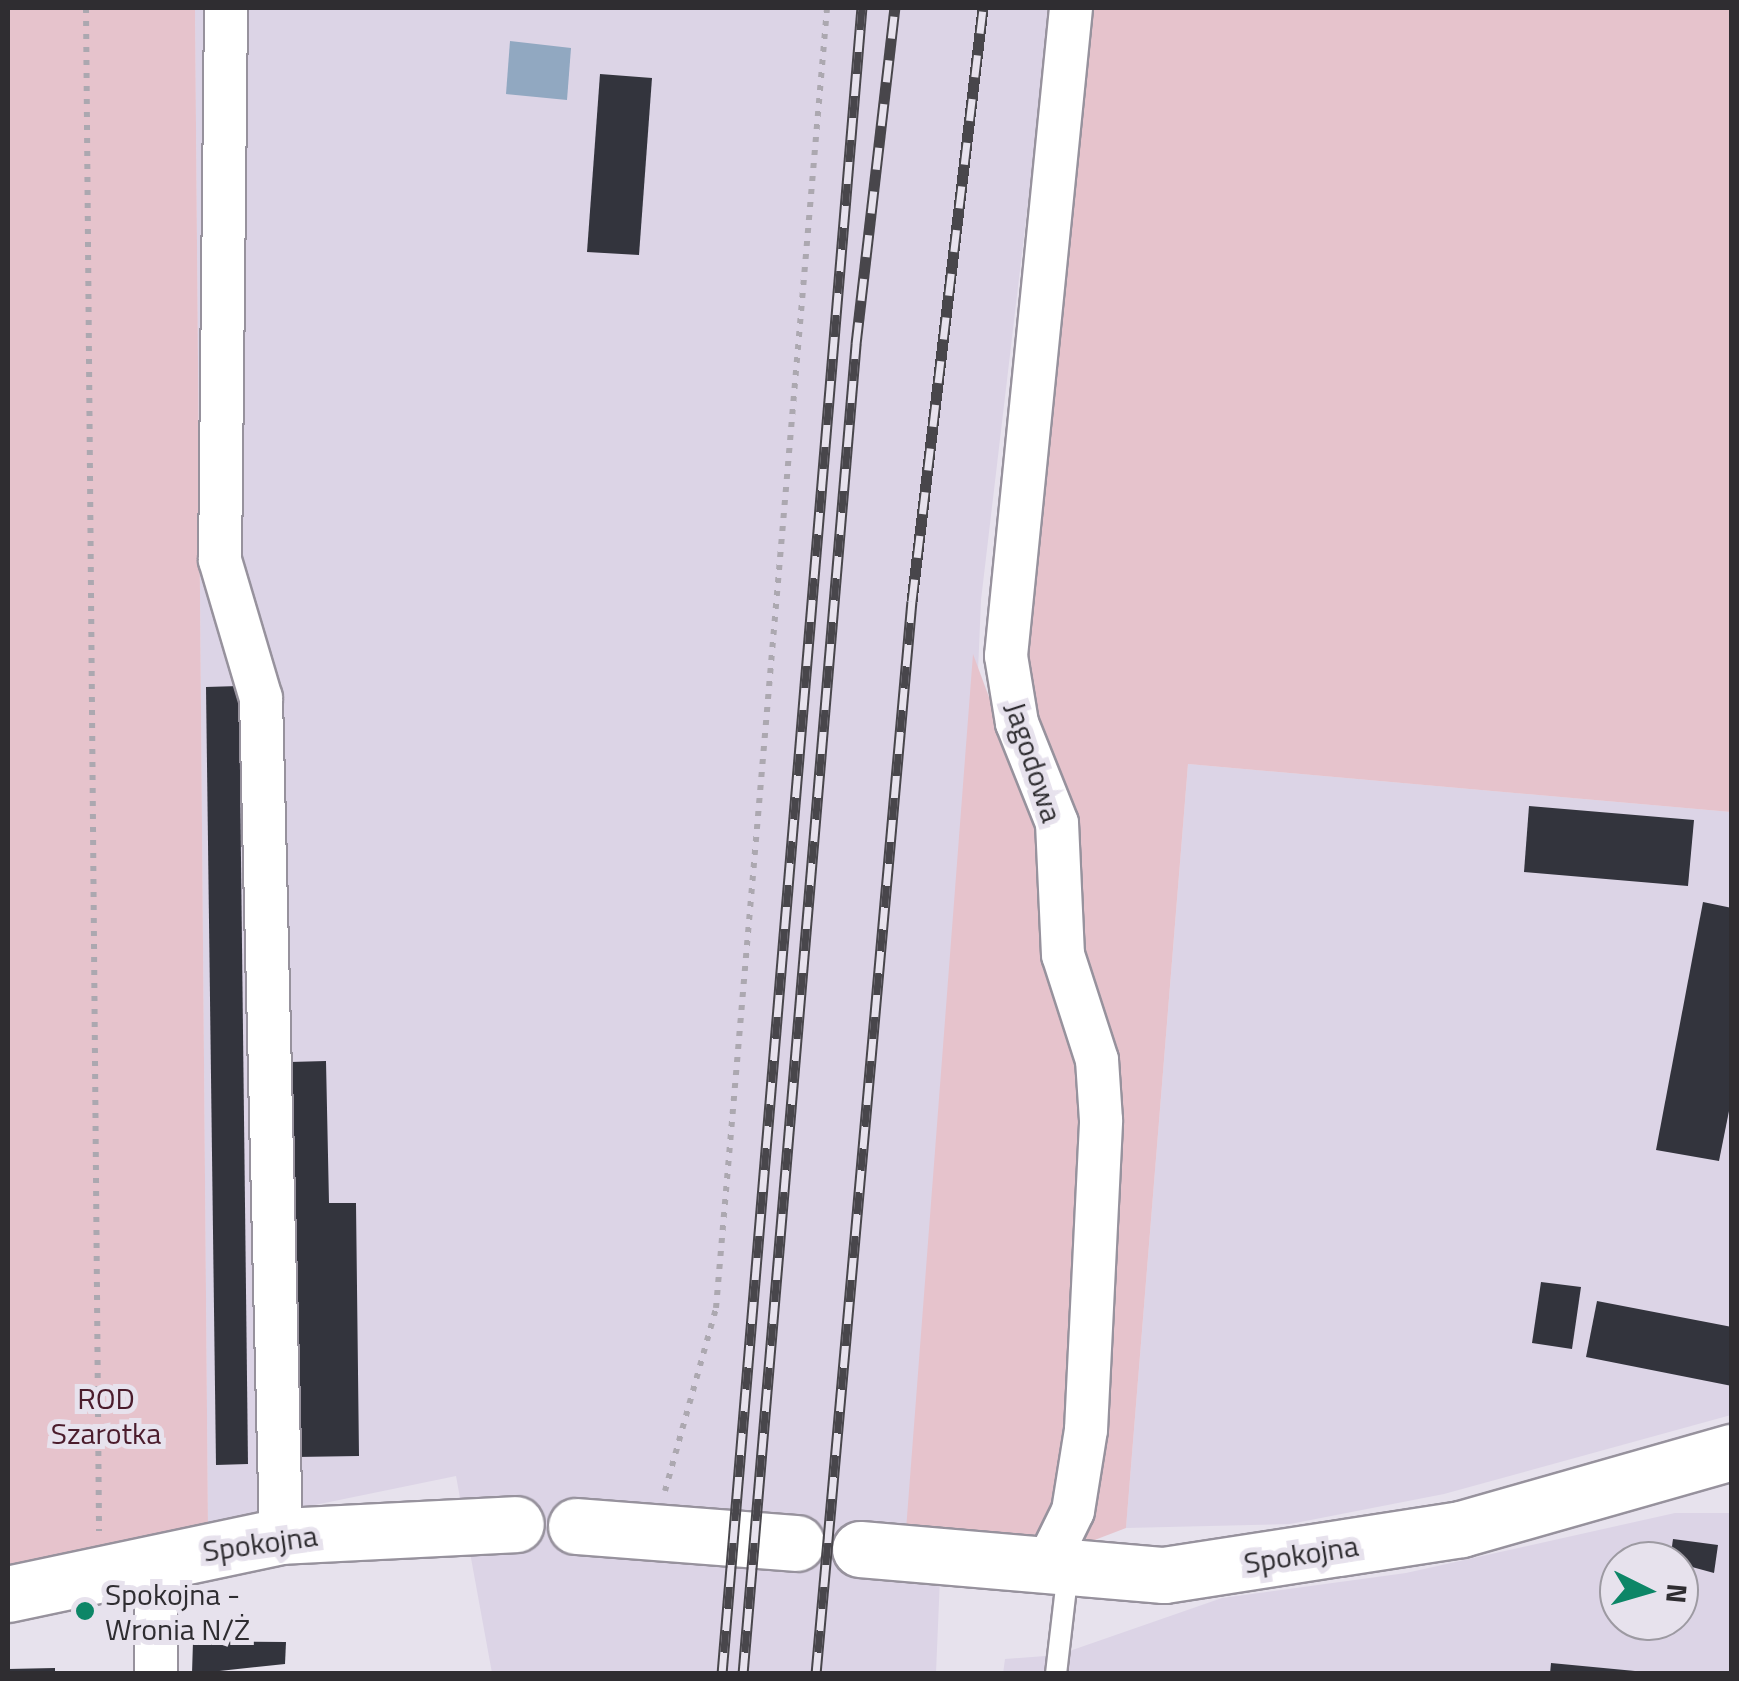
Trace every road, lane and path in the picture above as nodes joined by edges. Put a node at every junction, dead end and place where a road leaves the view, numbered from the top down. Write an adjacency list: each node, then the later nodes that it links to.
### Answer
1 (86, 8): 14 (path)
2 (226, 8): 9 (street)
3 (827, 8): 8 (path)
4 (1071, 8): 13 (street, Jagodowa)
5 (1732, 1452): 13 (street, Spokojna)
6 (516, 1524): 9 (street, Spokojna)
7 (576, 1526): 8 (street)
8 (651, 1530): 10 (street)
9 (281, 1536): 12 (street, Spokojna)
10 (796, 1543)
11 (860, 1549): 13 (street, Spokojna)
12 (156, 1559): 14 (street, Spokojna); 16 (street)
13 (1057, 1566): 17 (lane)
14 (100, 1572): 15 (street, Spokojna)
15 (8, 1594)
16 (156, 1674)
17 (1056, 1674)

